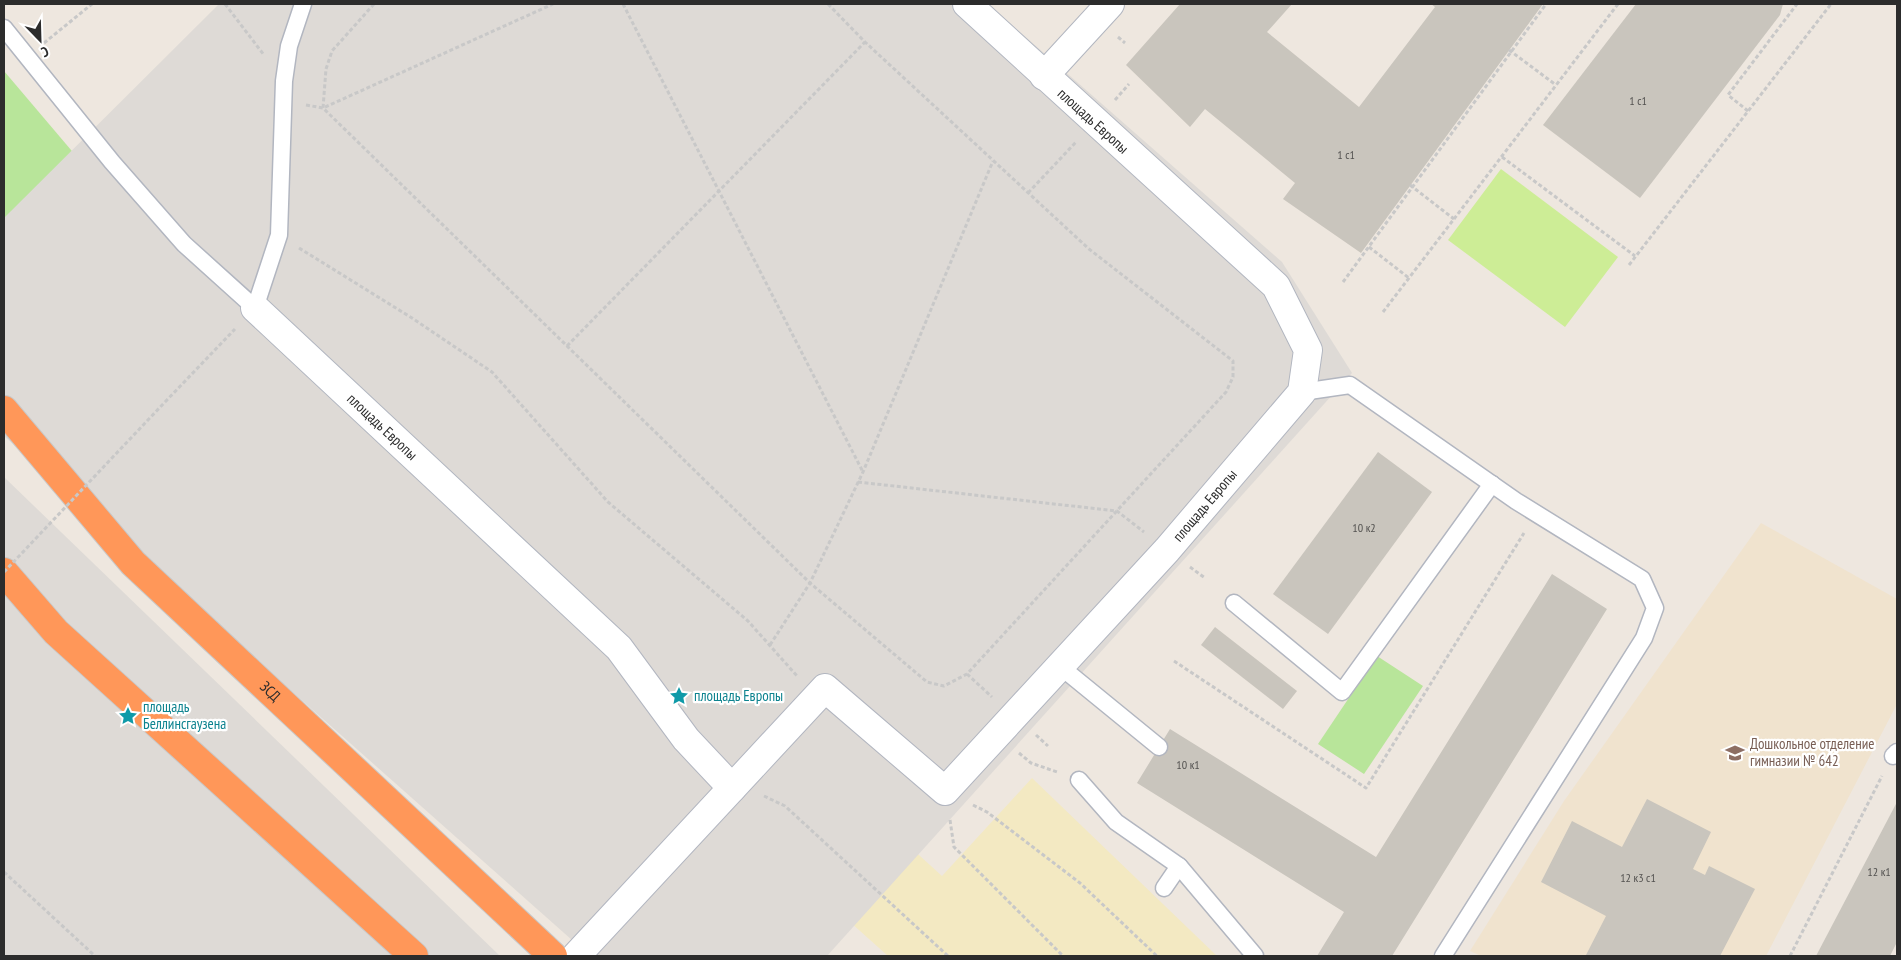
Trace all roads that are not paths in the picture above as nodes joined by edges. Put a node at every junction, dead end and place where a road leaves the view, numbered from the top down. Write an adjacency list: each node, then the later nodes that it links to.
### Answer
1 (303, 4): 6 (lane)
2 (967, 4): 5 (street, площадь Европы)
3 (1110, 4): 5 (street)
4 (4, 28): 6 (lane)
5 (1044, 76): 7 (street, площадь Европы)
6 (254, 308): 15 (street, площадь Европы)
7 (1302, 392): 9 (lane); 12 (street, площадь Европы)
8 (4, 410): 19 (highway, ЗСД)
9 (1492, 484): 11 (lane); 22 (lane)
10 (4, 572): 18 (highway)
11 (1234, 604)
12 (1061, 667): 13 (lane); 15 (street, площадь Европы)
13 (1159, 747)
14 (1079, 780): 16 (lane)
15 (732, 788): 20 (street)
16 (1179, 866): 17 (lane); 21 (lane)
17 (1164, 888)
18 (414, 956)
19 (553, 956)
20 (576, 956)
21 (1255, 956)
22 (1443, 956)

